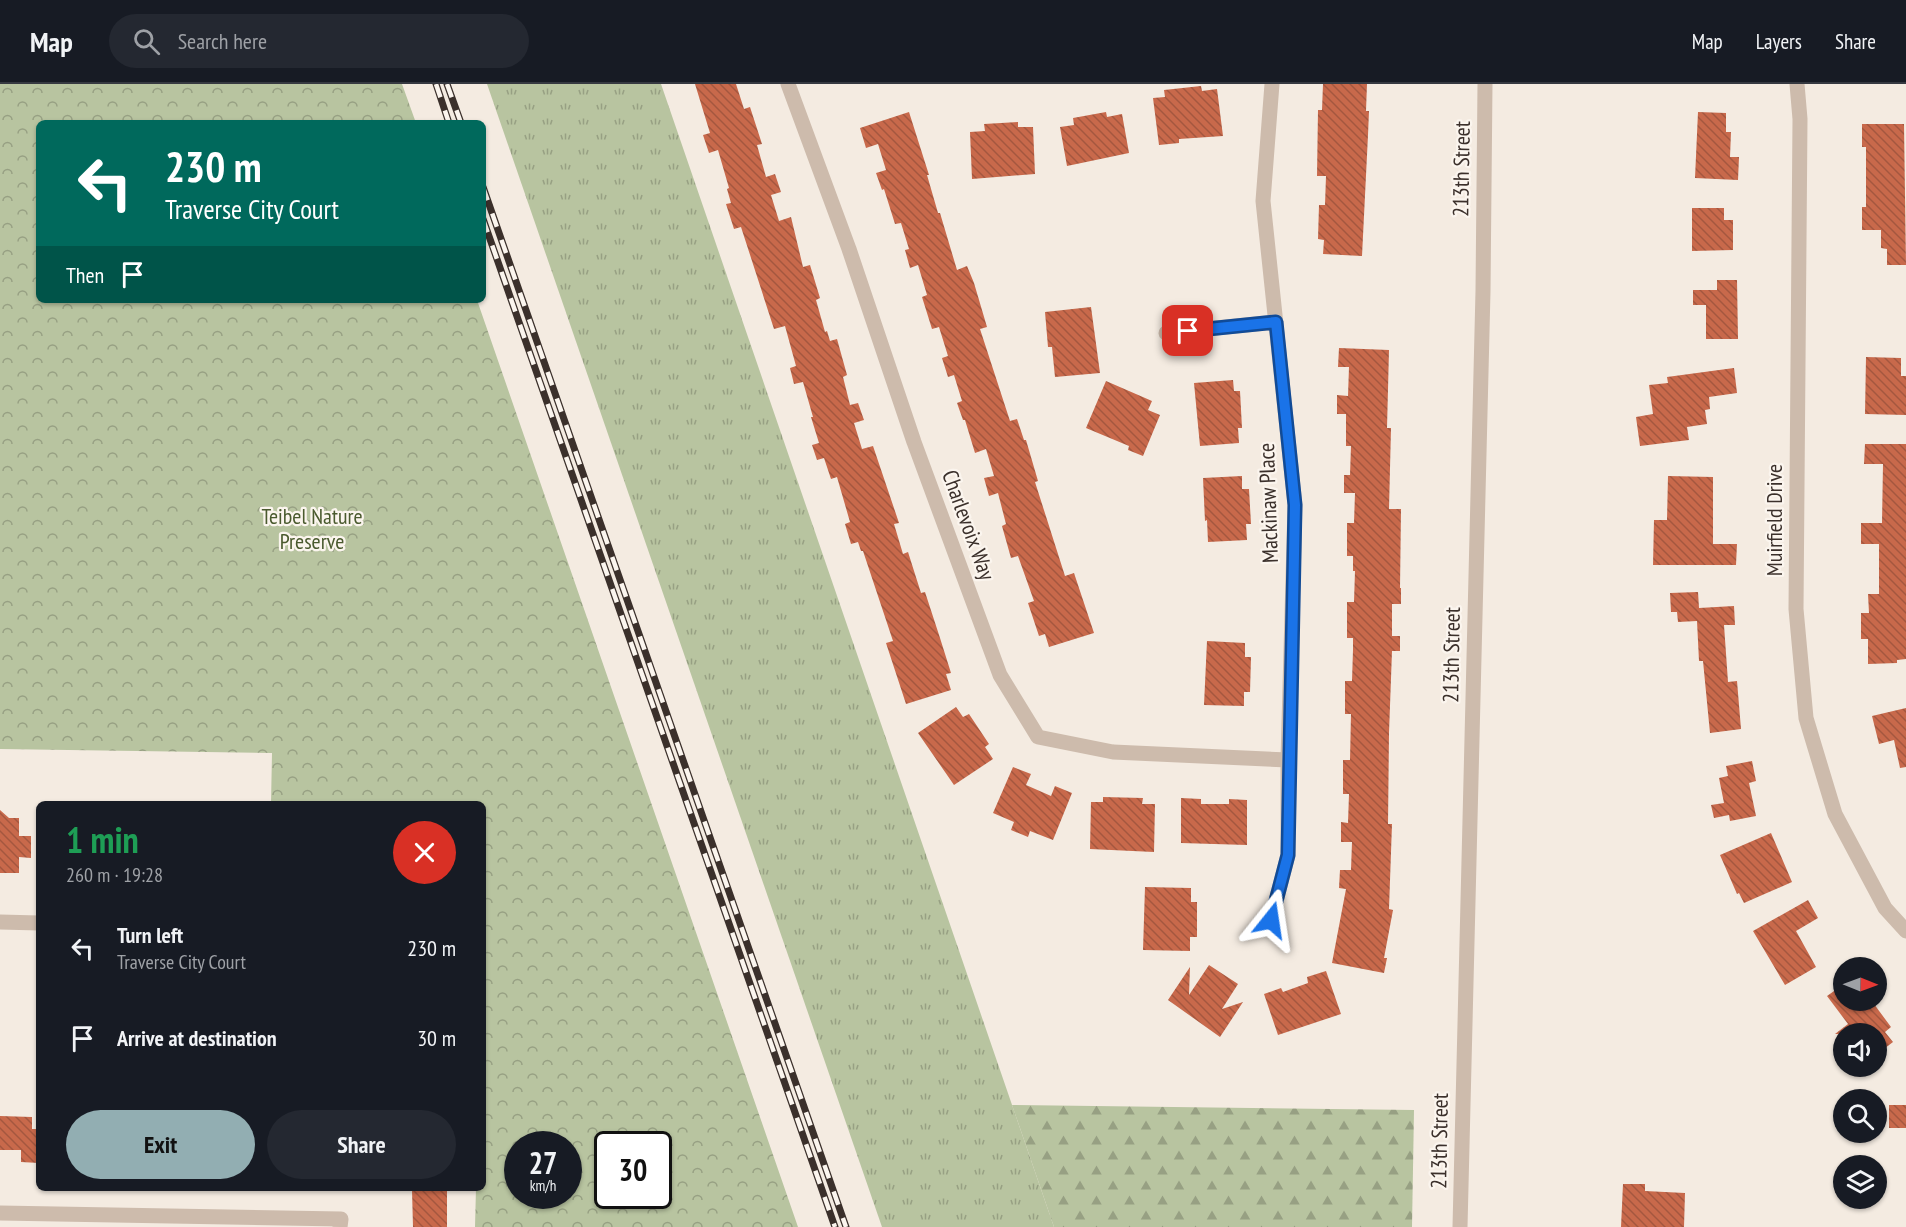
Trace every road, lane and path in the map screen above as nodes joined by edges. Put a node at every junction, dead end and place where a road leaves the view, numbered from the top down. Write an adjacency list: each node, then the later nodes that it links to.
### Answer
1 (788, 84): 7 (street, Charlevoix Way)
2 (1272, 84): 5 (street, Mackinaw Place)
3 (1485, 84): 15 (street, 213th Street)
4 (1797, 84): 11 (street, Muirfield Drive)
5 (1276, 322): 6 (street); 7 (street, Mackinaw Place)
6 (1166, 333)
7 (1288, 760): 8 (street, Mackinaw Place)
8 (1271, 920)
9 (0, 922): 10 (street)
10 (36, 923)
11 (1906, 931)
12 (0, 1213): 13 (street)
13 (76, 1221): 14 (street)
14 (340, 1223)
15 (1460, 1227)

